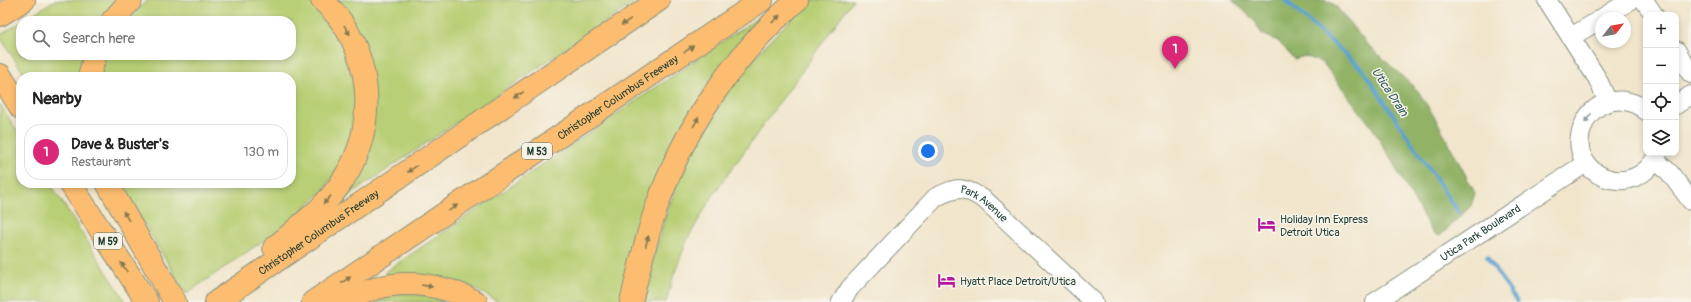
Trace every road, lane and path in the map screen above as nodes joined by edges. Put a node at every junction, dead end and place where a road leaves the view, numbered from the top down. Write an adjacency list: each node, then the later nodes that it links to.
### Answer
1 (24, 0): 12 (highway)
2 (131, 0): 13 (highway)
3 (322, 0): 33 (highway, one-way to 33)
4 (659, 0): 33 (highway, Christopher Columbus Freeway, one-way to 33)
5 (762, 0): 34 (highway, Christopher Columbus Freeway / M 53, one-way to 5)
6 (797, 0): 37 (highway, one-way to 6)
7 (1547, 0): 15 (street)
8 (1631, 0): 10 (street)
9 (1644, 0): 11 (street)
10 (1612, 12)
11 (1652, 12)
12 (0, 15)
13 (117, 16)
14 (1595, 22): 15 (street)
15 (1571, 37): 23 (street)
16 (1679, 55): 19 (street)
17 (94, 60): 18 (highway)
18 (90, 72)
19 (1691, 74)
20 (0, 75): 22 (highway)
21 (1691, 95): 24 (street)
22 (16, 100)
23 (1608, 102): 25 (street); 27 (street, one-way to 27)
24 (1679, 103)
25 (1643, 109)
26 (1656, 157): 27 (street); 30 (street)
27 (1586, 163): 40 (street, Utica Park Boulevard)
28 (73, 188): 32 (highway, M 59, one-way to 28)
29 (110, 188): 31 (highway, one-way to 29)
30 (1691, 201)
31 (171, 294)
32 (146, 301)
33 (214, 302)
34 (313, 302)
35 (343, 302): 36 (highway, one-way to 36)
36 (476, 302)
37 (631, 302)
38 (841, 302): 39 (street, Park Avenue)
39 (1094, 302)
40 (1375, 302)

